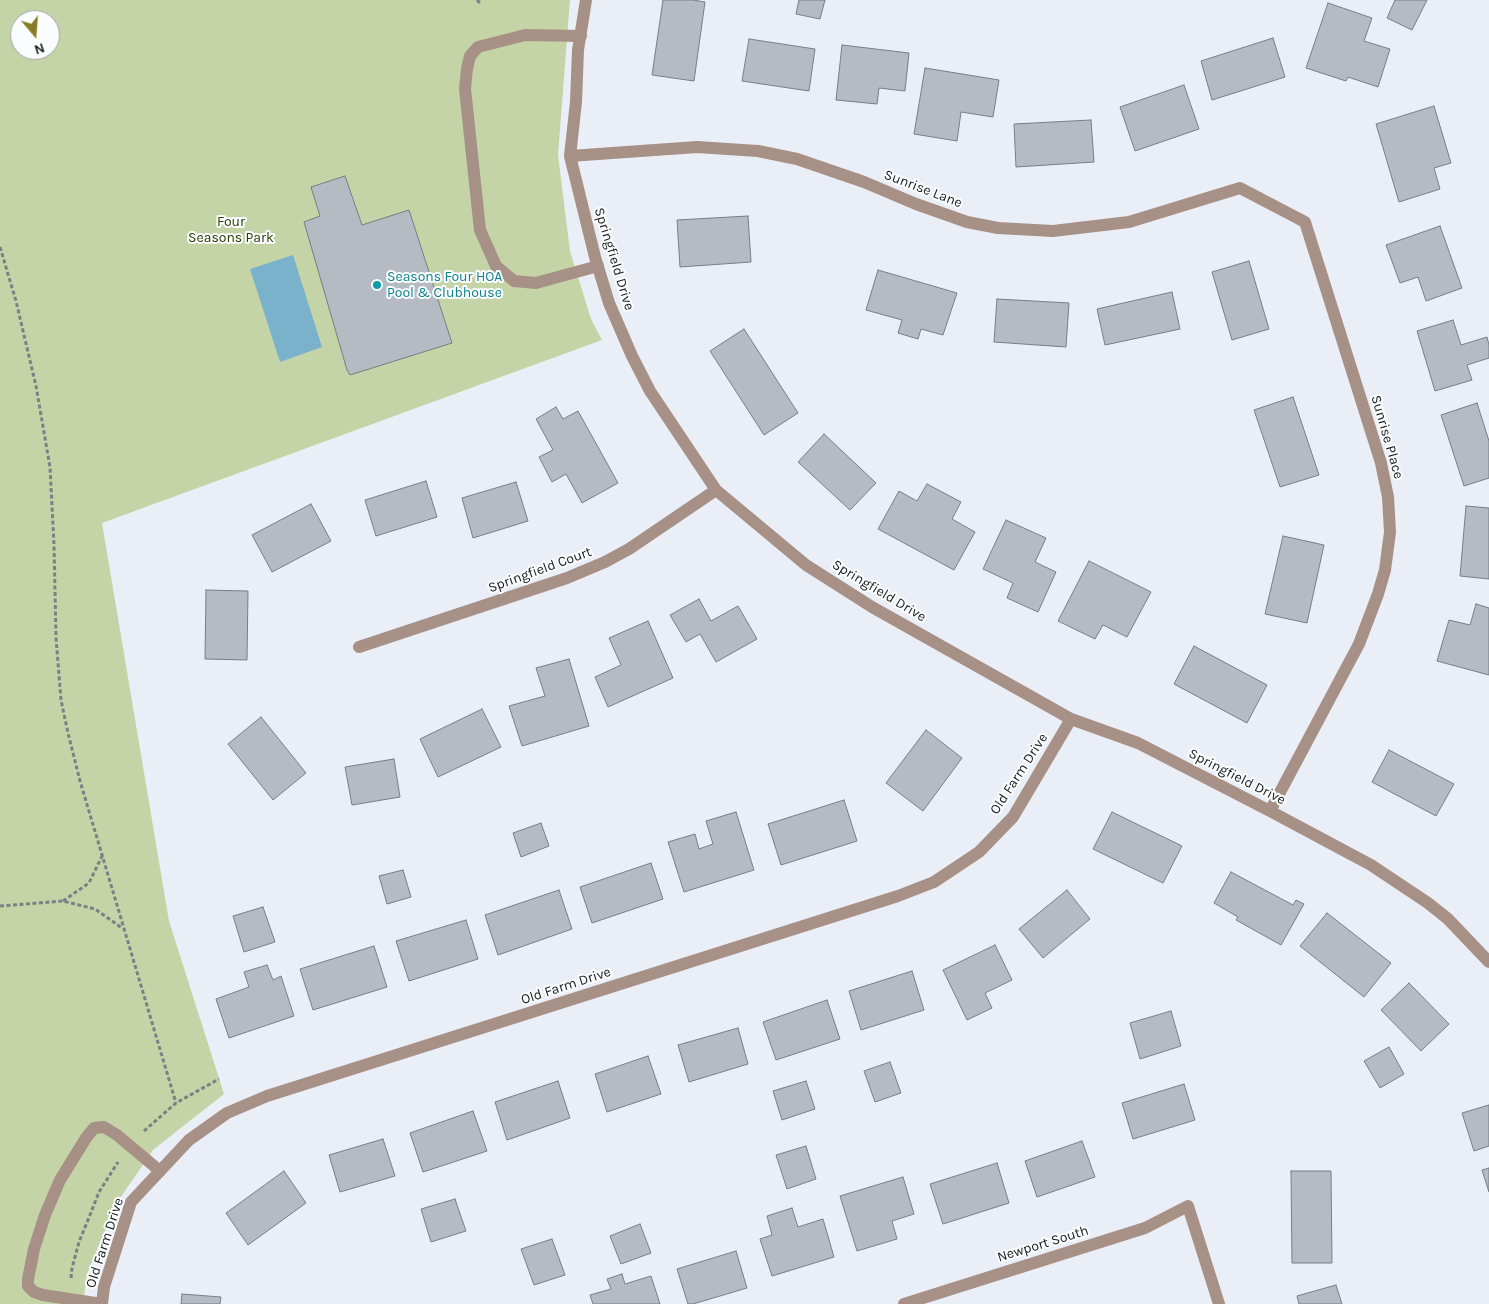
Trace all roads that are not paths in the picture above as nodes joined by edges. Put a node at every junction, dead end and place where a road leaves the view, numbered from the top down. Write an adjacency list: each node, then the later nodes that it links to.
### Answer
1 (586, 0): 2 (street, Springfield Drive)
2 (580, 36): 3 (street, Springfield Drive); 5 (street)
3 (570, 156): 4 (street, Sunrise Lane); 5 (street, Springfield Drive)
4 (1262, 200): 9 (street, Sunrise Place)
5 (598, 266): 6 (street, Springfield Drive)
6 (716, 490): 7 (street, Springfield Court); 8 (street, Springfield Drive)
7 (359, 647)
8 (1072, 719): 9 (street, Springfield Drive); 11 (street, Old Farm Drive)
9 (1270, 811): 10 (street, Springfield Drive)
10 (1489, 962)
11 (160, 1171): 12 (street, Old Farm Drive); 12 (street)
12 (102, 1304)
13 (904, 1304): 14 (street, Newport South)
14 (1219, 1304)

